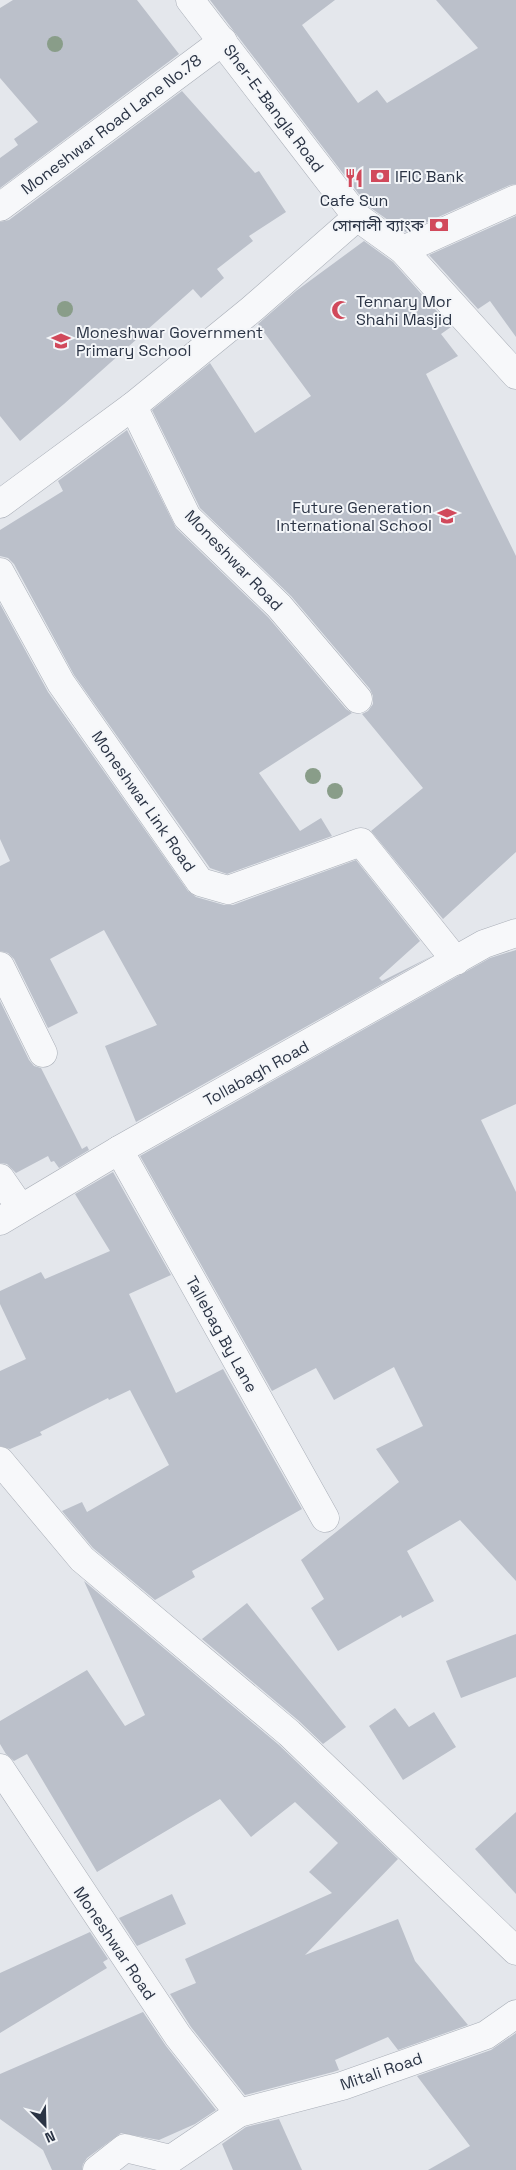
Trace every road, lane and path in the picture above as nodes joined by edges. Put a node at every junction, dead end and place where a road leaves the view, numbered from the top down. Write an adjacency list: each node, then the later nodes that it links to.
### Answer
1 (190, 0): 2 (street, Sher-E-Bangla Road)
2 (222, 41): 4 (street, Moneshwar Road Lane No.78); 5 (street, Sher-E-Bangla Road)
3 (516, 199): 6 (street)
4 (0, 207)
5 (357, 217): 6 (street, Sher-E-Bangla Road); 8 (street)
6 (403, 250): 7 (street, Sher-E-Bangla Road)
7 (516, 375)
8 (133, 406): 9 (street); 11 (street, Moneshwar Road)
9 (0, 504)
10 (0, 572): 13 (street, Moneshwar Link Road)
11 (358, 699)
12 (502, 944): 13 (street, Tollabagh Road)
13 (456, 961): 16 (street, Tollabagh Road)
14 (0, 966): 15 (street)
15 (43, 1053)
16 (118, 1150): 18 (street, Tollabagh Road); 20 (street, Tallebag By Lane)
17 (0, 1178): 18 (street)
18 (10, 1214)
19 (0, 1461): 22 (street)
20 (326, 1518)
21 (0, 1768): 24 (street, Moneshwar Road)
22 (516, 1951)
23 (516, 2014): 24 (street, Mitali Road)
24 (239, 2113): 25 (street, Mitali Road)
25 (177, 2165): 26 (street)
26 (97, 2170)

